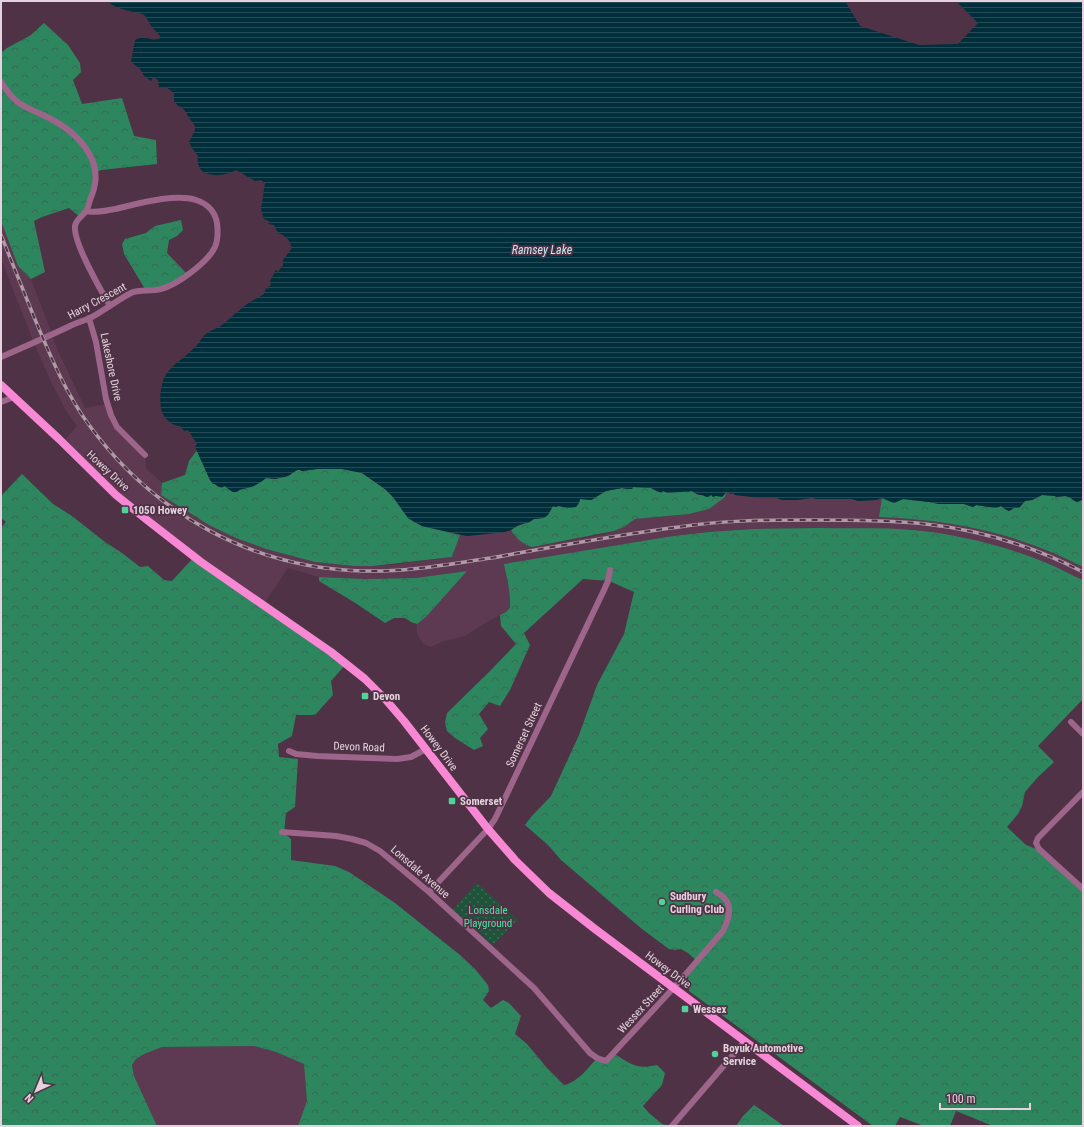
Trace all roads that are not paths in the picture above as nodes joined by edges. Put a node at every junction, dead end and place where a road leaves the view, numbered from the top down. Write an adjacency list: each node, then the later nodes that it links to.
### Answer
1 (1, 82): 2 (street)
2 (86, 211): 3 (street); 3 (street, Harry Crescent)
3 (110, 306): 4 (street, Harry Crescent)
4 (89, 318): 5 (street, Harry Crescent); 9 (street, Lakeshore Drive)
5 (1, 357)
6 (1, 385): 7 (main road, Howey Drive)
7 (14, 397): 8 (street); 13 (main road, Howey Drive)
8 (1, 402)
9 (145, 455)
10 (610, 570): 16 (street, Somerset Street)
11 (1071, 722): 12 (street)
12 (1083, 734)
13 (426, 749): 14 (street, Devon Road); 16 (main road, Howey Drive)
14 (289, 751)
15 (1083, 792): 18 (street)
16 (488, 829): 19 (street, Somerset Street); 21 (main road, Howey Drive)
17 (282, 832): 19 (street, Lonsdale Avenue)
18 (1083, 889)
19 (429, 892): 23 (street, Lonsdale Avenue)
20 (716, 892): 21 (street, Wessex Street)
21 (673, 988): 22 (main road, Howey Drive); 23 (street, Wessex Street)
22 (745, 1042): 24 (street); 25 (main road, Howey Drive)
23 (606, 1061)
24 (672, 1126)
25 (858, 1126)

